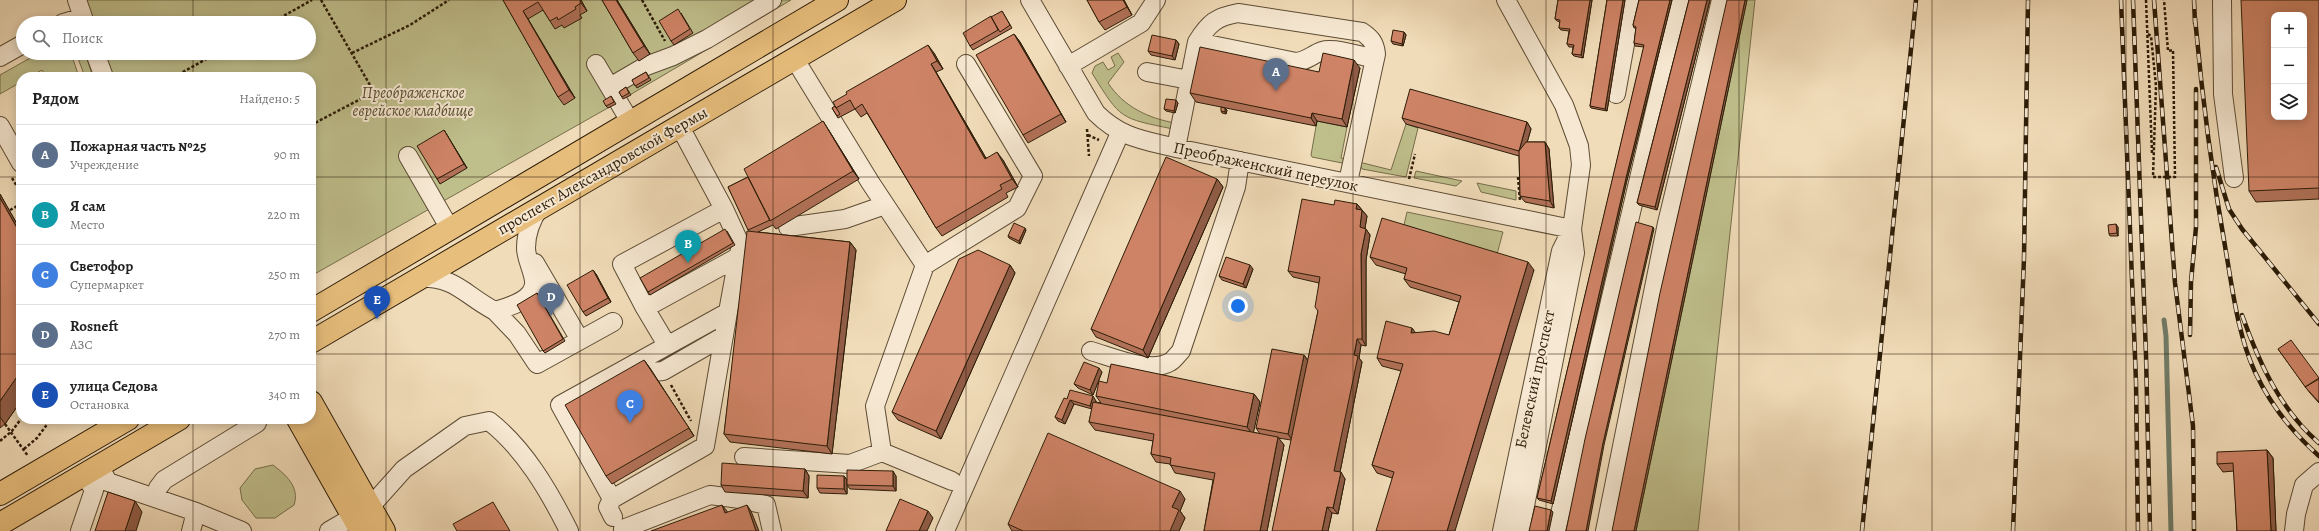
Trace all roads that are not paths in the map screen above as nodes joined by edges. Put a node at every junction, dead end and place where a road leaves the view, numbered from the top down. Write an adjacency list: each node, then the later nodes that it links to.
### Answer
1 (77, 0): 12 (street)
2 (772, 0): 25 (street)
3 (837, 0): 27 (main road, проспект Александровской Фермы)
4 (895, 0): 16 (main road, проспект Александровской Фермы)
5 (1030, 0): 21 (street, Преображенский переулок)
6 (1156, 0): 21 (street)
7 (1506, 0): 42 (street, Белевский проспект)
8 (1633, 0): 26 (street)
9 (1681, 0): 84 (street)
10 (1721, 0): 85 (street)
11 (2222, 0): 35 (street)
12 (83, 16)
13 (1197, 42): 17 (street); 17 (street); 24 (street)
14 (16, 48): 15 (street)
15 (1, 55)
16 (794, 58): 29 (main road, проспект Александровской Фермы); 37 (street)
17 (1375, 59): 36 (street)
18 (98, 60): 22 (street)
19 (596, 64): 25 (street)
20 (966, 64): 45 (street)
21 (1068, 66): 30 (street, Преображенский переулок)
22 (102, 72)
23 (1146, 72): 24 (street)
24 (1189, 80): 31 (street)
25 (610, 87): 27 (street)
26 (1616, 94)
27 (631, 123): 41 (main road, проспект Александровской Фермы)
28 (0, 126): 32 (street)
29 (679, 126): 38 (main road, проспект Александровской Фермы); 39 (street)
30 (1120, 133): 31 (street, Преображенский переулок); 81 (street)
31 (1176, 148): 34 (street, Преображенский переулок)
32 (16, 154)
33 (408, 156): 41 (street)
34 (1240, 161): 36 (street, Преображенский переулок); 56 (street)
35 (2234, 178)
36 (1348, 182): 42 (street, Преображенский переулок)
37 (885, 205): 40 (street); 45 (street)
38 (540, 207): 43 (street); 46 (main road, проспект Александровской Фермы)
39 (724, 210): 44 (street); 48 (street)
40 (788, 227)
41 (450, 229): 47 (main road, проспект Александровской Фермы)
42 (1572, 229): 82 (street, Белевский проспект); 83 (street, Белевский проспект)
43 (526, 249): 49 (street); 52 (street)
44 (738, 257): 48 (street); 50 (street)
45 (925, 265): 63 (street)
46 (418, 278): 49 (street); 54 (main road, проспект Александровской Фермы)
47 (316, 308)
48 (645, 308): 55 (street)
49 (495, 311): 52 (street)
50 (728, 312): 53 (street); 55 (street)
51 (613, 322): 52 (street)
52 (570, 333)
53 (724, 336): 57 (street); 70 (street)
54 (316, 339)
55 (667, 346): 70 (street)
56 (1090, 351)
57 (657, 374)
58 (316, 414): 72 (main road)
59 (119, 424): 68 (main road)
60 (171, 424): 65 (main road)
61 (257, 424): 69 (street)
62 (301, 424): 72 (main road)
63 (882, 452): 64 (street); 67 (street)
64 (744, 457)
65 (92, 470): 69 (street); 73 (main road); 74 (street)
66 (2319, 472): 86 (street)
67 (952, 480)
68 (0, 494)
69 (155, 498): 71 (street)
70 (612, 499): 80 (street)
71 (196, 512): 75 (street); 76 (street)
72 (361, 518): 77 (street); 78 (main road); 79 (street)
73 (0, 524)
74 (80, 531)
75 (191, 531)
76 (242, 531)
77 (329, 531)
78 (384, 531)
79 (569, 531)
80 (772, 531)
81 (945, 531)
82 (1502, 531)
83 (1520, 531)
84 (1556, 531)
85 (1605, 531)
86 (2294, 531)

